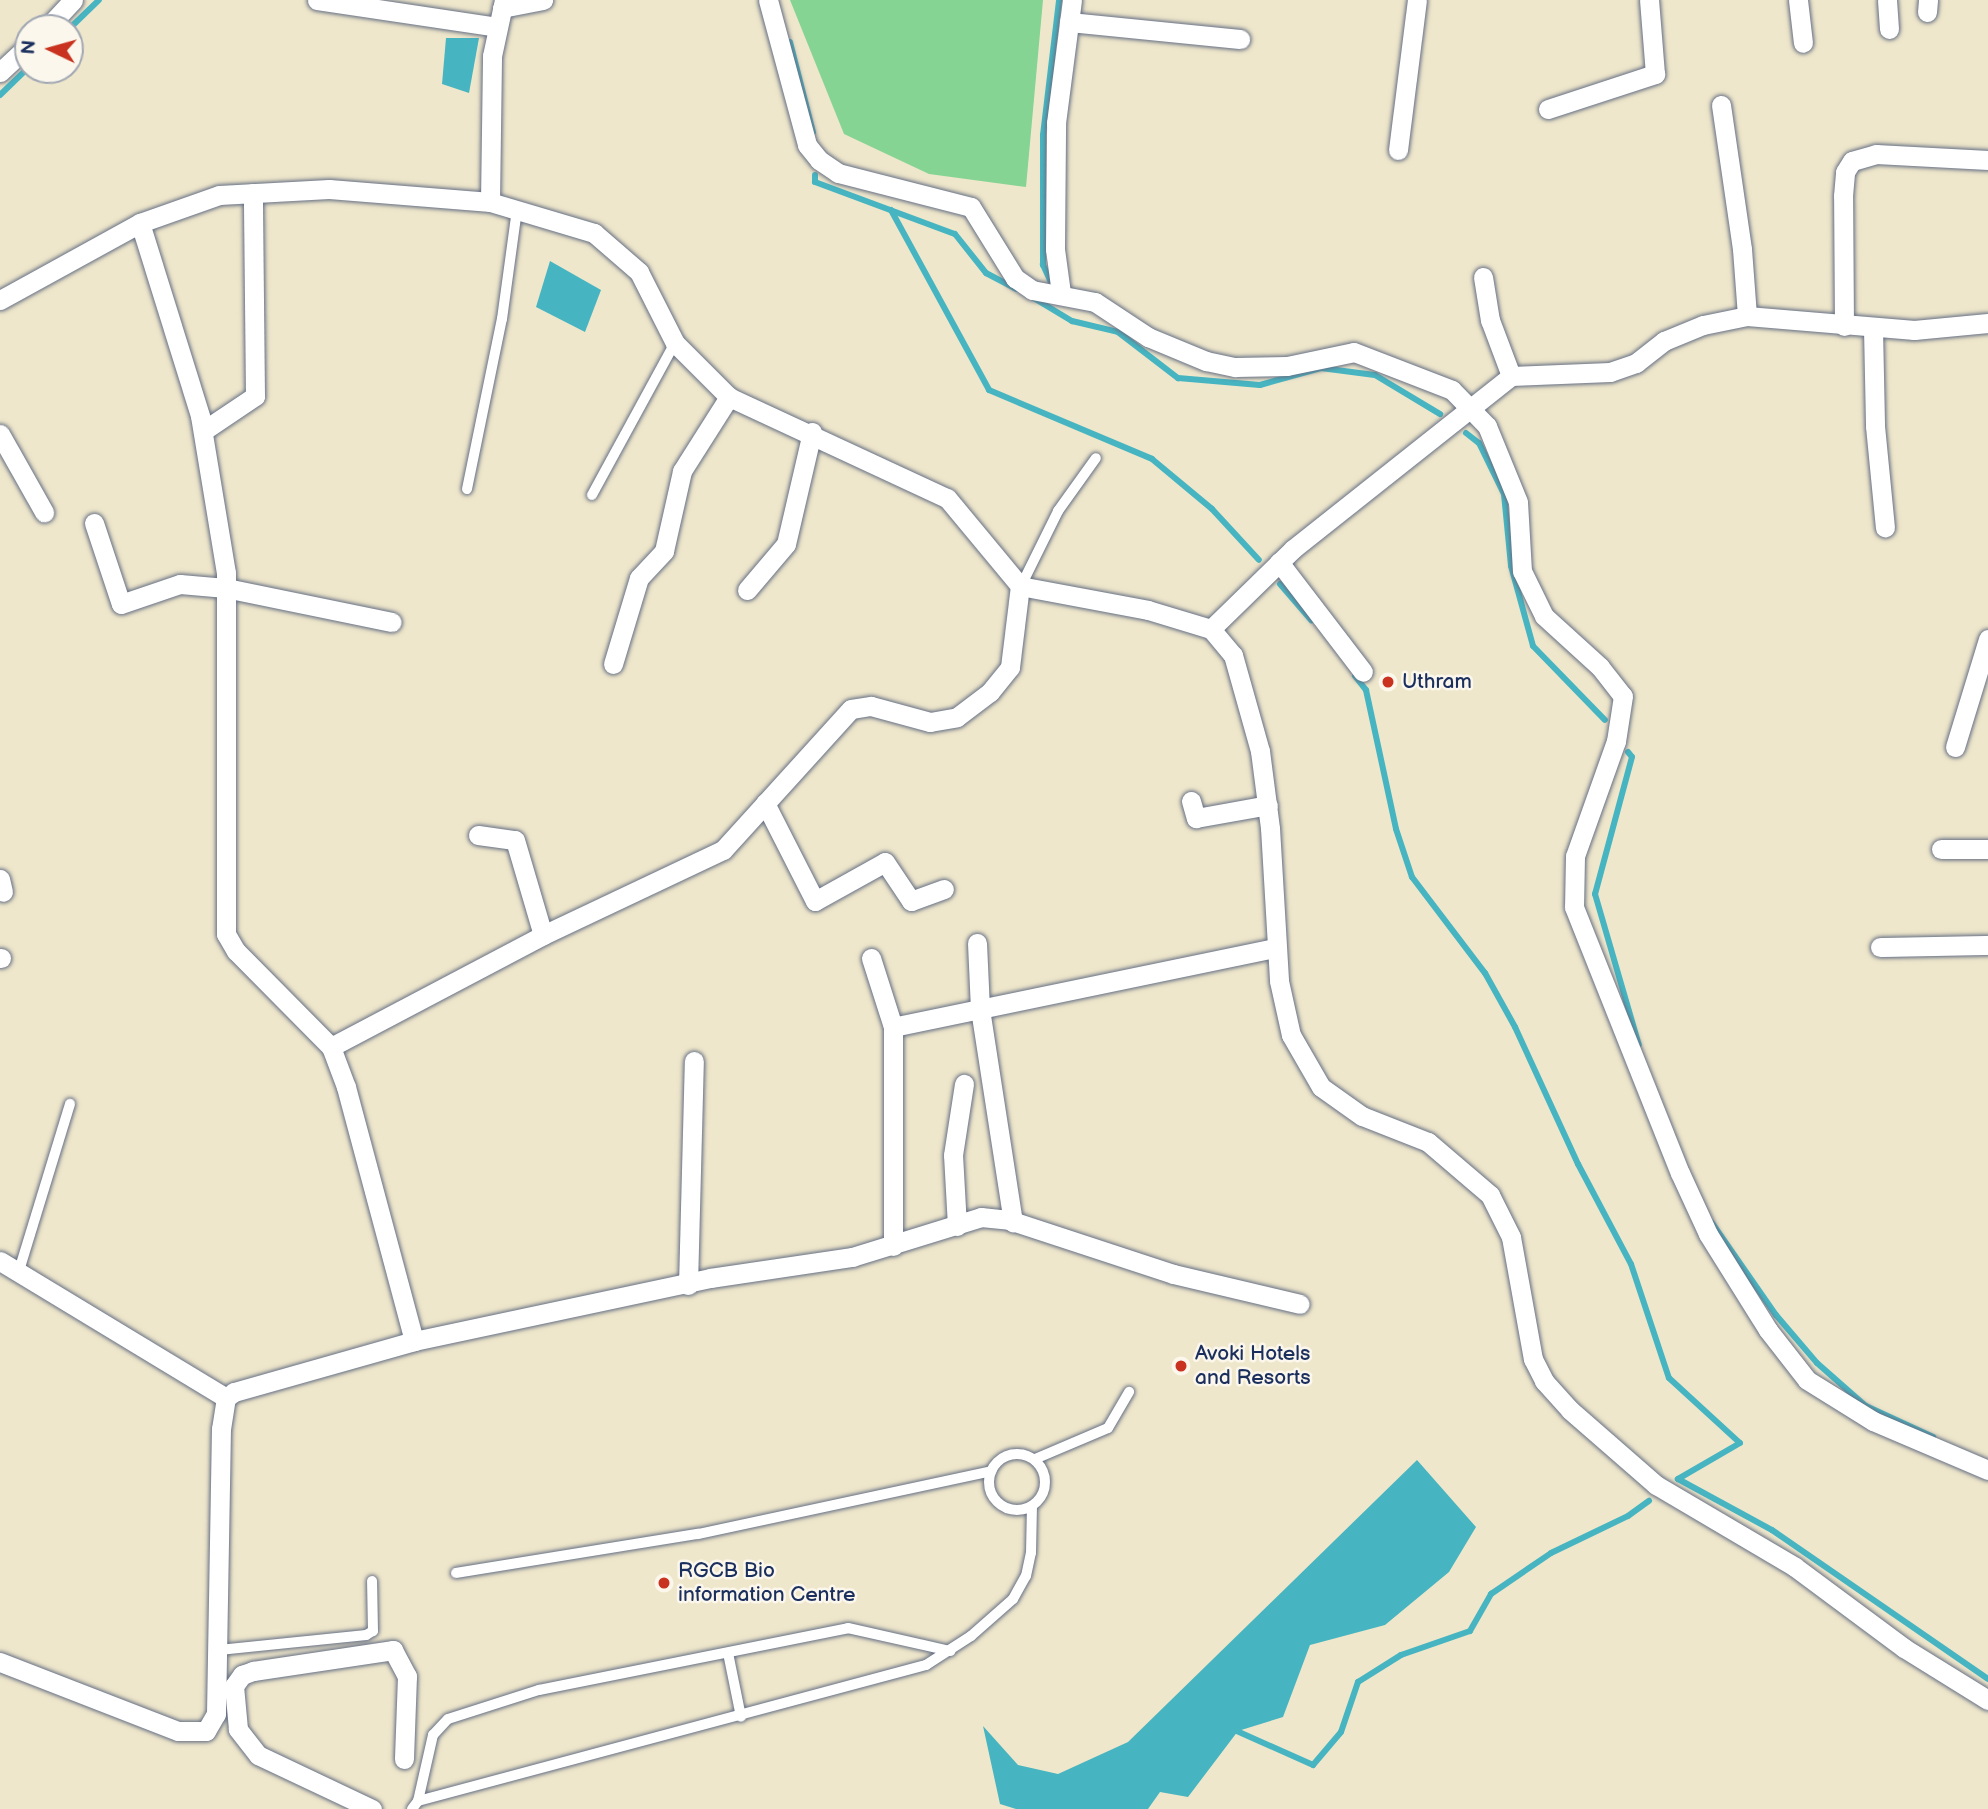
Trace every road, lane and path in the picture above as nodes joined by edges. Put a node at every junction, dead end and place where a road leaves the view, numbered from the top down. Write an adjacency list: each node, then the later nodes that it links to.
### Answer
1 (73, 0): 11 (street)
2 (317, 0): 10 (street)
3 (542, 0): 10 (street)
4 (768, 0): 27 (street)
5 (1072, 0): 12 (street)
6 (1416, 0): 20 (street)
7 (1649, 0): 19 (street)
8 (1798, 0): 15 (street)
9 (1887, 0): 13 (street)
10 (501, 12): 23 (street)
11 (60, 14)
12 (1069, 22): 14 (street); 27 (street)
13 (1889, 29)
14 (1240, 39)
15 (1803, 43)
16 (14, 59): 17 (street)
17 (0, 72)
18 (1721, 105): 29 (street)
19 (1548, 109)
20 (1398, 150)
21 (1988, 160): 31 (street)
22 (253, 193): 23 (street); 25 (street); 37 (street)
23 (490, 202): 24 (street)
24 (517, 209): 33 (street); 41 (lane)
25 (140, 223): 28 (street); 37 (street)
26 (1483, 276): 34 (street)
27 (1061, 293): 36 (street)
28 (0, 300)
29 (1747, 316): 31 (street); 34 (street)
30 (1988, 323): 32 (street)
31 (1844, 326): 32 (street)
32 (1873, 328): 45 (street)
33 (675, 343): 35 (street); 42 (lane)
34 (1511, 376): 36 (street)
35 (729, 397): 38 (street); 53 (street)
36 (1469, 411): 46 (street); 86 (street)
37 (203, 431): 48 (street)
38 (812, 432): 47 (street); 49 (street)
39 (0, 434): 43 (street)
40 (1096, 458): 47 (lane)
41 (467, 489)
42 (592, 495)
43 (44, 512)
44 (94, 523): 48 (street)
45 (1885, 528)
46 (1279, 562): 51 (street); 54 (street)
47 (1020, 586): 51 (street); 57 (street)
48 (226, 588): 50 (street); 71 (street)
49 (747, 590)
50 (392, 622)
51 (1211, 629): 58 (street)
52 (1988, 639): 55 (street)
53 (613, 664)
54 (1363, 672)
55 (1955, 747)
56 (1191, 801): 58 (street)
57 (765, 803): 62 (street); 63 (street)
58 (1268, 804): 67 (street)
59 (478, 835): 63 (street)
60 (1941, 849): 61 (street)
61 (1988, 849)
62 (944, 888)
63 (543, 935): 71 (street)
64 (977, 943): 69 (street)
65 (1988, 945): 66 (street)
66 (1880, 947)
67 (1275, 948): 69 (street); 95 (street)
68 (870, 958): 70 (street)
69 (980, 1009): 70 (street); 75 (street)
70 (893, 1027): 77 (street)
71 (331, 1047): 82 (street)
72 (694, 1061): 80 (street)
73 (964, 1084): 76 (street)
74 (70, 1104): 79 (lane)
75 (1013, 1222): 76 (street); 81 (street)
76 (957, 1226): 77 (street)
77 (893, 1246): 80 (street)
78 (0, 1261): 79 (street)
79 (18, 1274): 84 (street)
80 (688, 1285): 82 (street)
81 (1300, 1304)
82 (414, 1341): 84 (street)
83 (1129, 1392): 85 (lane)
84 (226, 1398): 91 (street)
85 (1035, 1459): 87 (lane); 88 (lane)
86 (1988, 1470)
87 (991, 1471): 88 (lane); 89 (lane)
88 (1032, 1506): 92 (lane)
89 (456, 1573)
90 (372, 1581): 91 (lane)
91 (219, 1650): 94 (street)
92 (950, 1651): 93 (lane); 96 (lane)
93 (728, 1653): 96 (lane); 98 (lane)
94 (0, 1662)
95 (1988, 1700)
96 (741, 1717): 98 (lane)
97 (404, 1759): 99 (street)
98 (415, 1805)
99 (372, 1809)

